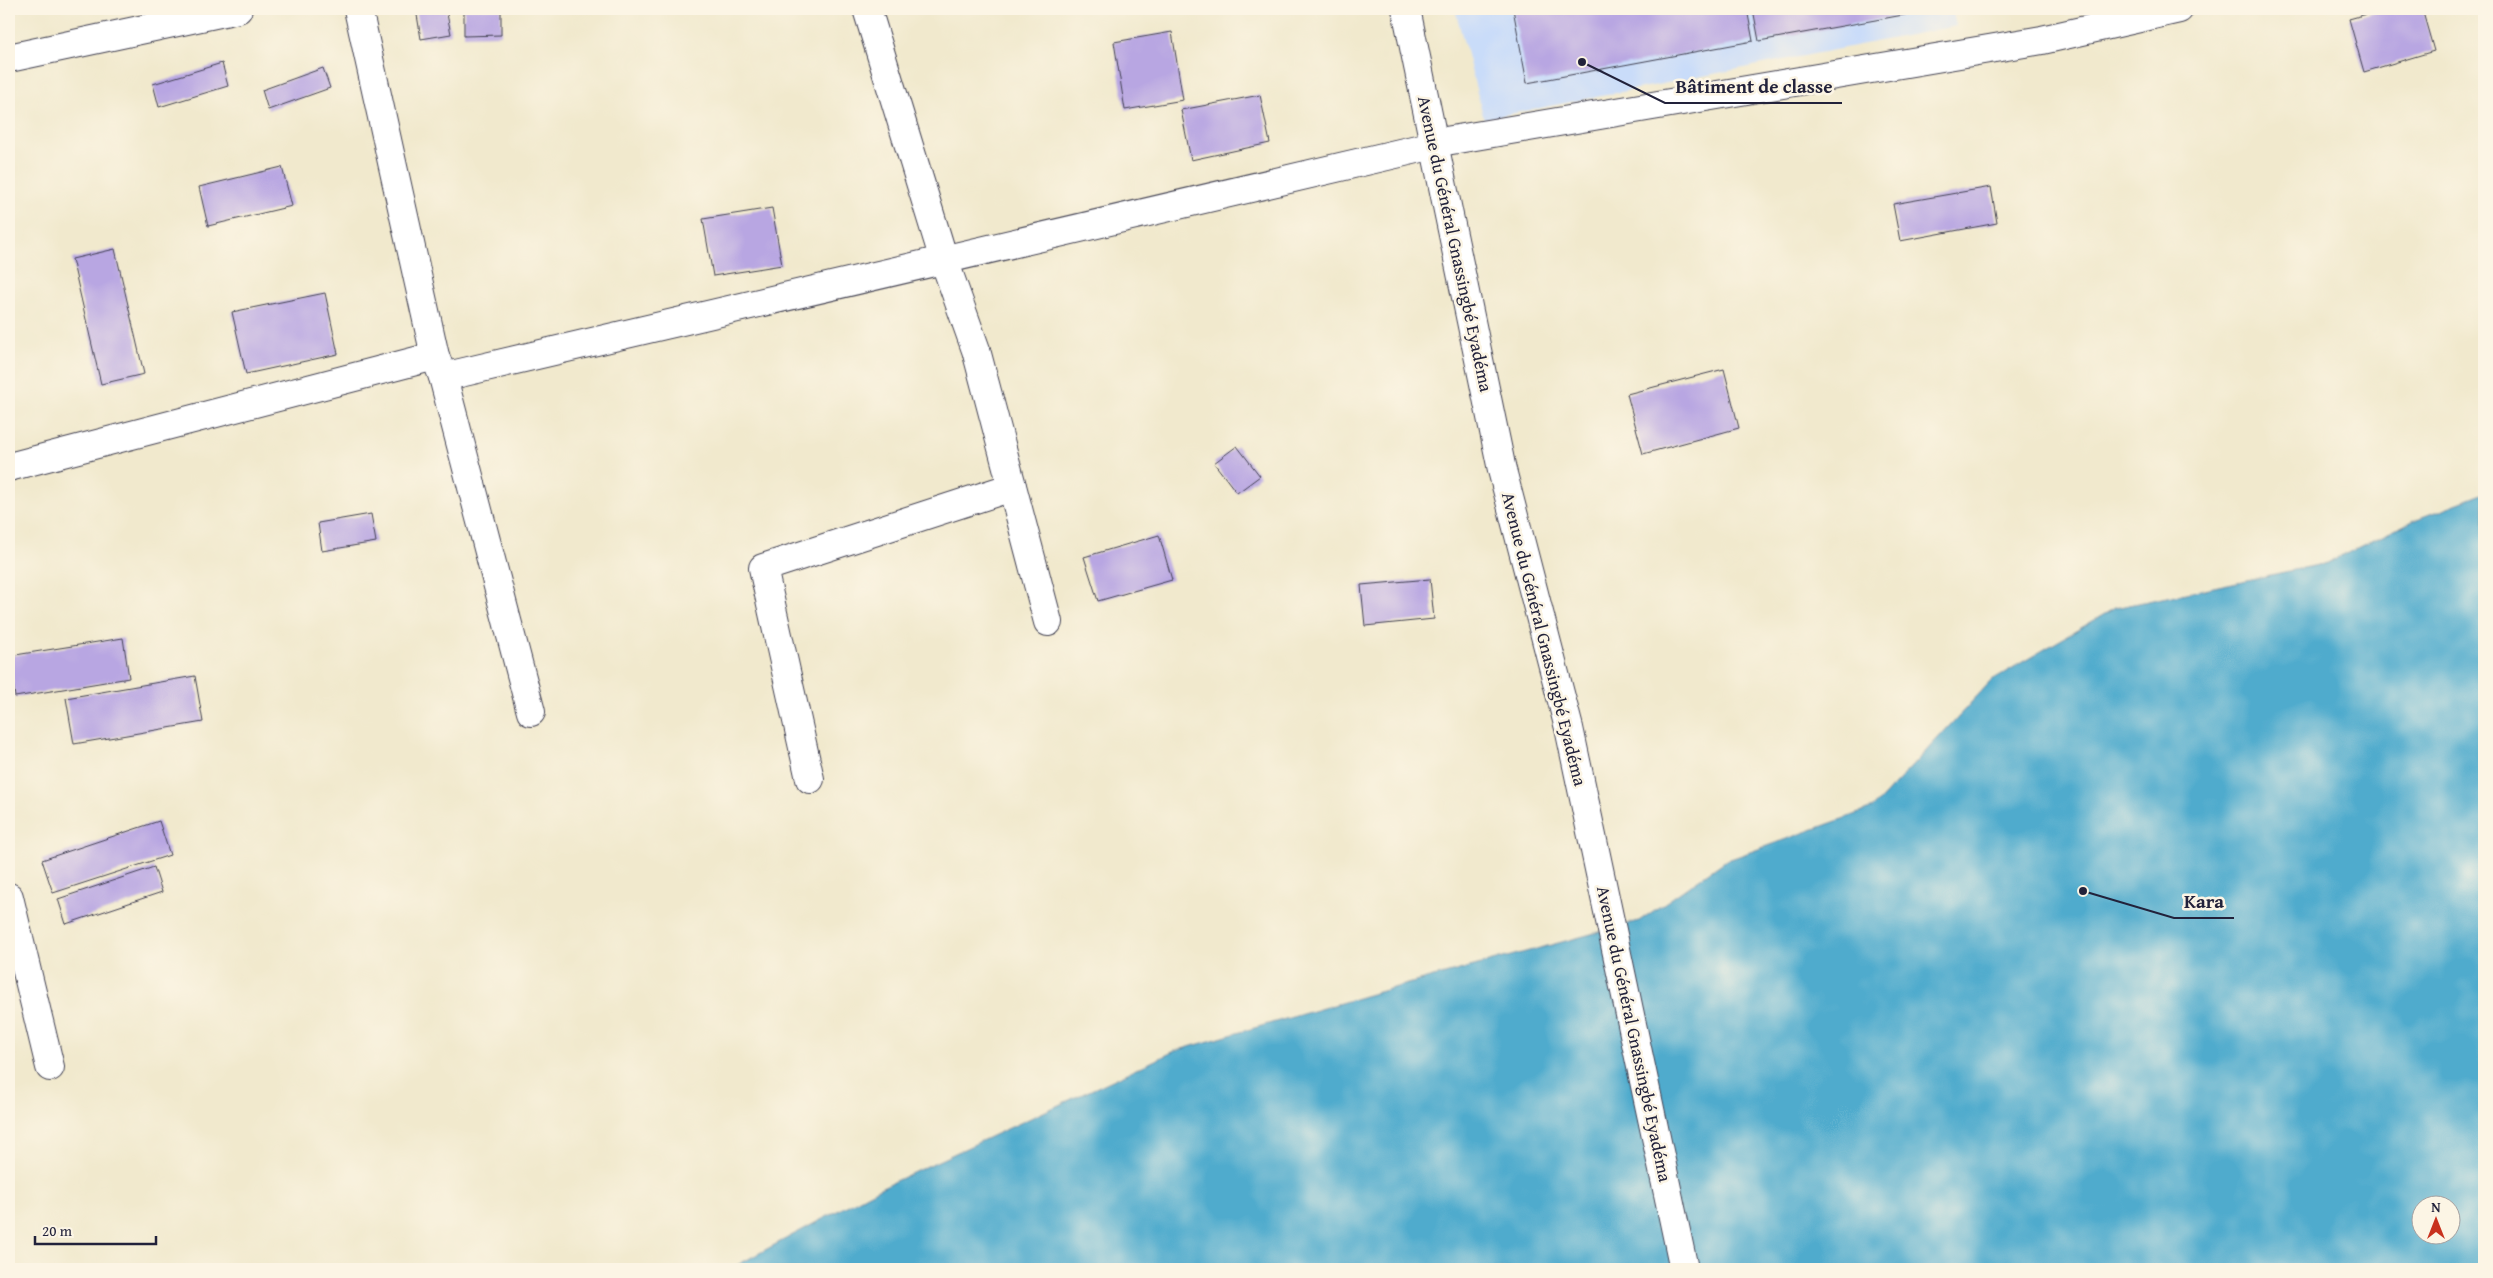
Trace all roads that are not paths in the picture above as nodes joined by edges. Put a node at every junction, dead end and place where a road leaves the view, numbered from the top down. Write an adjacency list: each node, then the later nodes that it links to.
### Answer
1 (238, 9): 6 (street)
2 (358, 9): 9 (street)
3 (866, 9): 8 (street)
4 (1406, 9): 7 (street, Avenue du Général Gnassingbé Eyadéma)
5 (2179, 9): 7 (street)
6 (9, 58)
7 (1434, 144): 8 (street); 17 (street, Avenue du Général Gnassingbé Eyadéma)
8 (944, 260): 9 (street); 11 (street)
9 (439, 367): 10 (street); 13 (street)
10 (9, 467)
11 (1012, 487): 12 (street); 14 (street)
12 (1048, 622)
13 (531, 712)
14 (810, 779)
15 (9, 897): 16 (street)
16 (50, 1067)
17 (1684, 1269)

